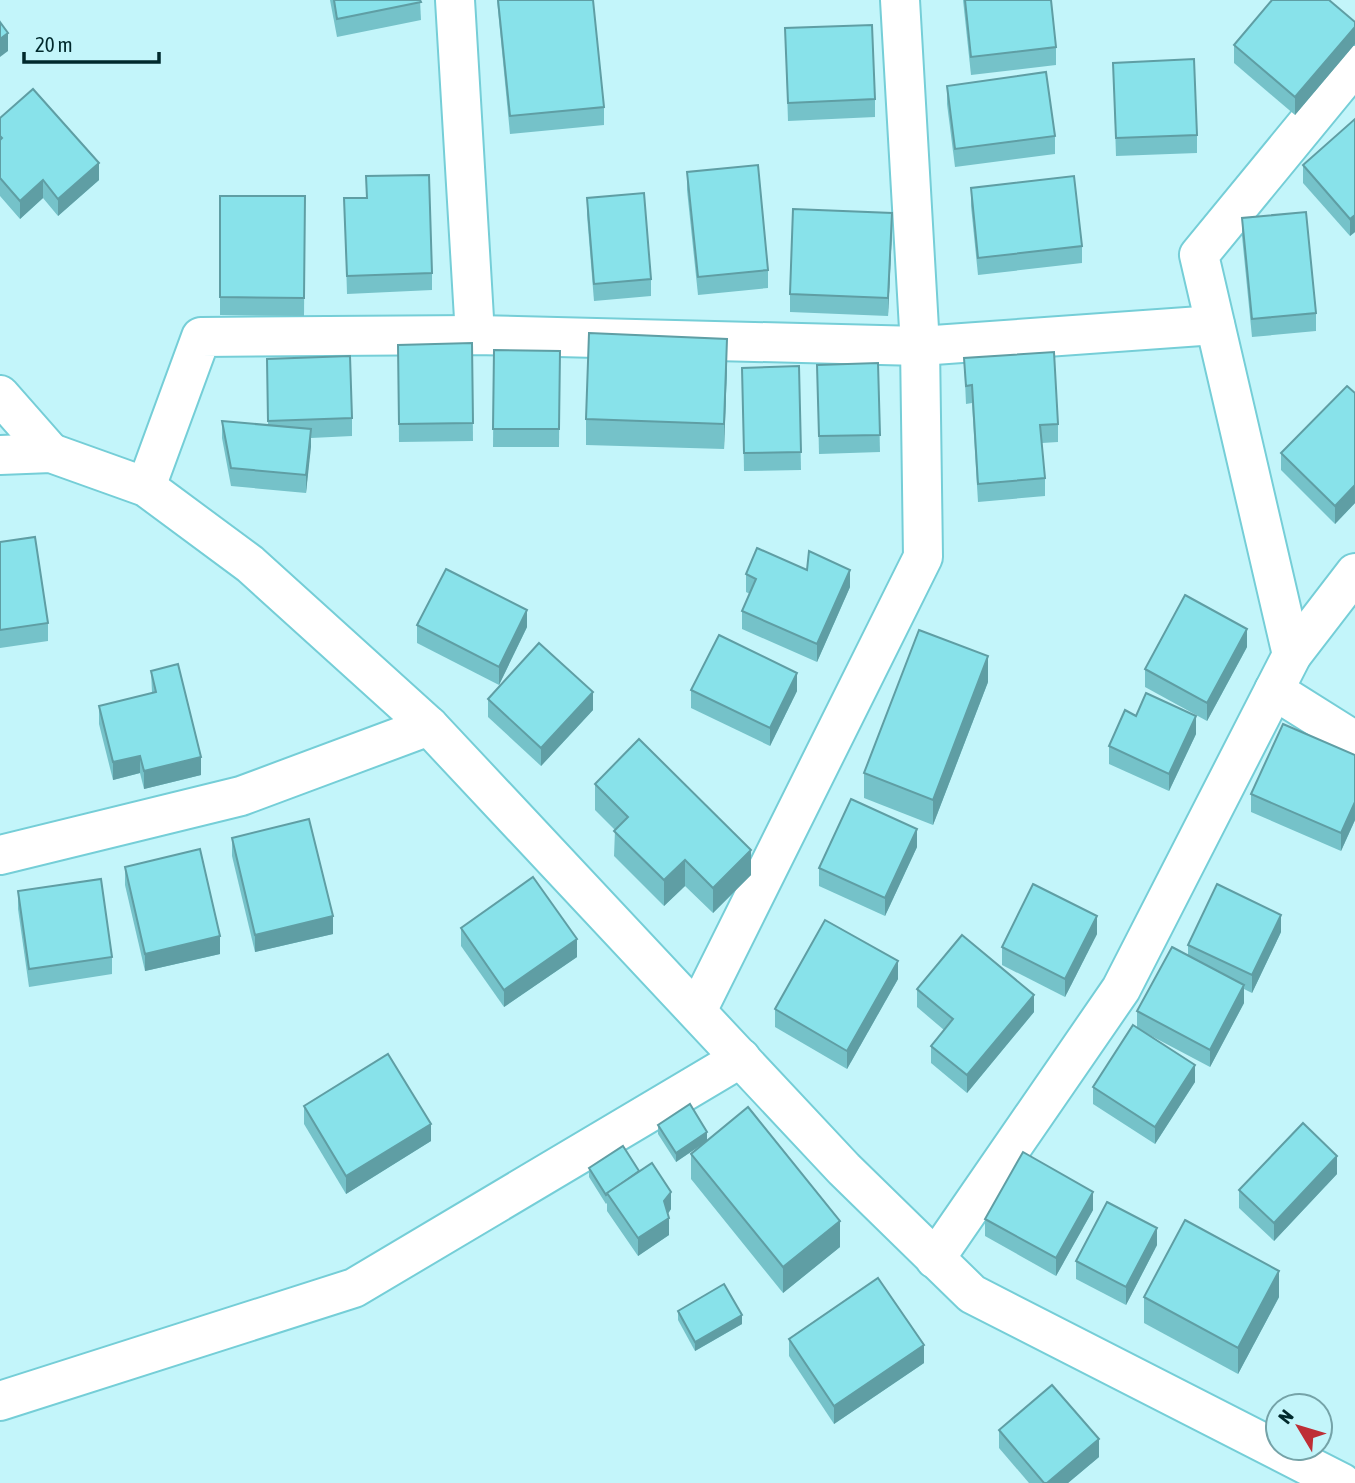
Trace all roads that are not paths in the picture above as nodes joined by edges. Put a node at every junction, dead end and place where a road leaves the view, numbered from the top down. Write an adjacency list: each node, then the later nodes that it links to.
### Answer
1 (455, 0): 5 (street)
2 (900, 0): 6 (street)
3 (1355, 65): 4 (street)
4 (1216, 325): 6 (street); 12 (street)
5 (475, 335): 6 (street); 10 (street)
6 (920, 346): 17 (street)
7 (0, 395): 8 (street)
8 (51, 453): 9 (street); 10 (street)
9 (0, 455)
10 (146, 487): 14 (street)
11 (1355, 573): 12 (street)
12 (1292, 655): 13 (street)
13 (1274, 690): 15 (street); 19 (street)
14 (429, 726): 16 (street); 17 (street)
15 (1355, 741)
16 (0, 855)
17 (697, 1011): 18 (street)
18 (741, 1058): 19 (street); 20 (street)
19 (935, 1259): 22 (street)
20 (0, 1401)
21 (1355, 1465): 22 (street)
22 (1343, 1483)

